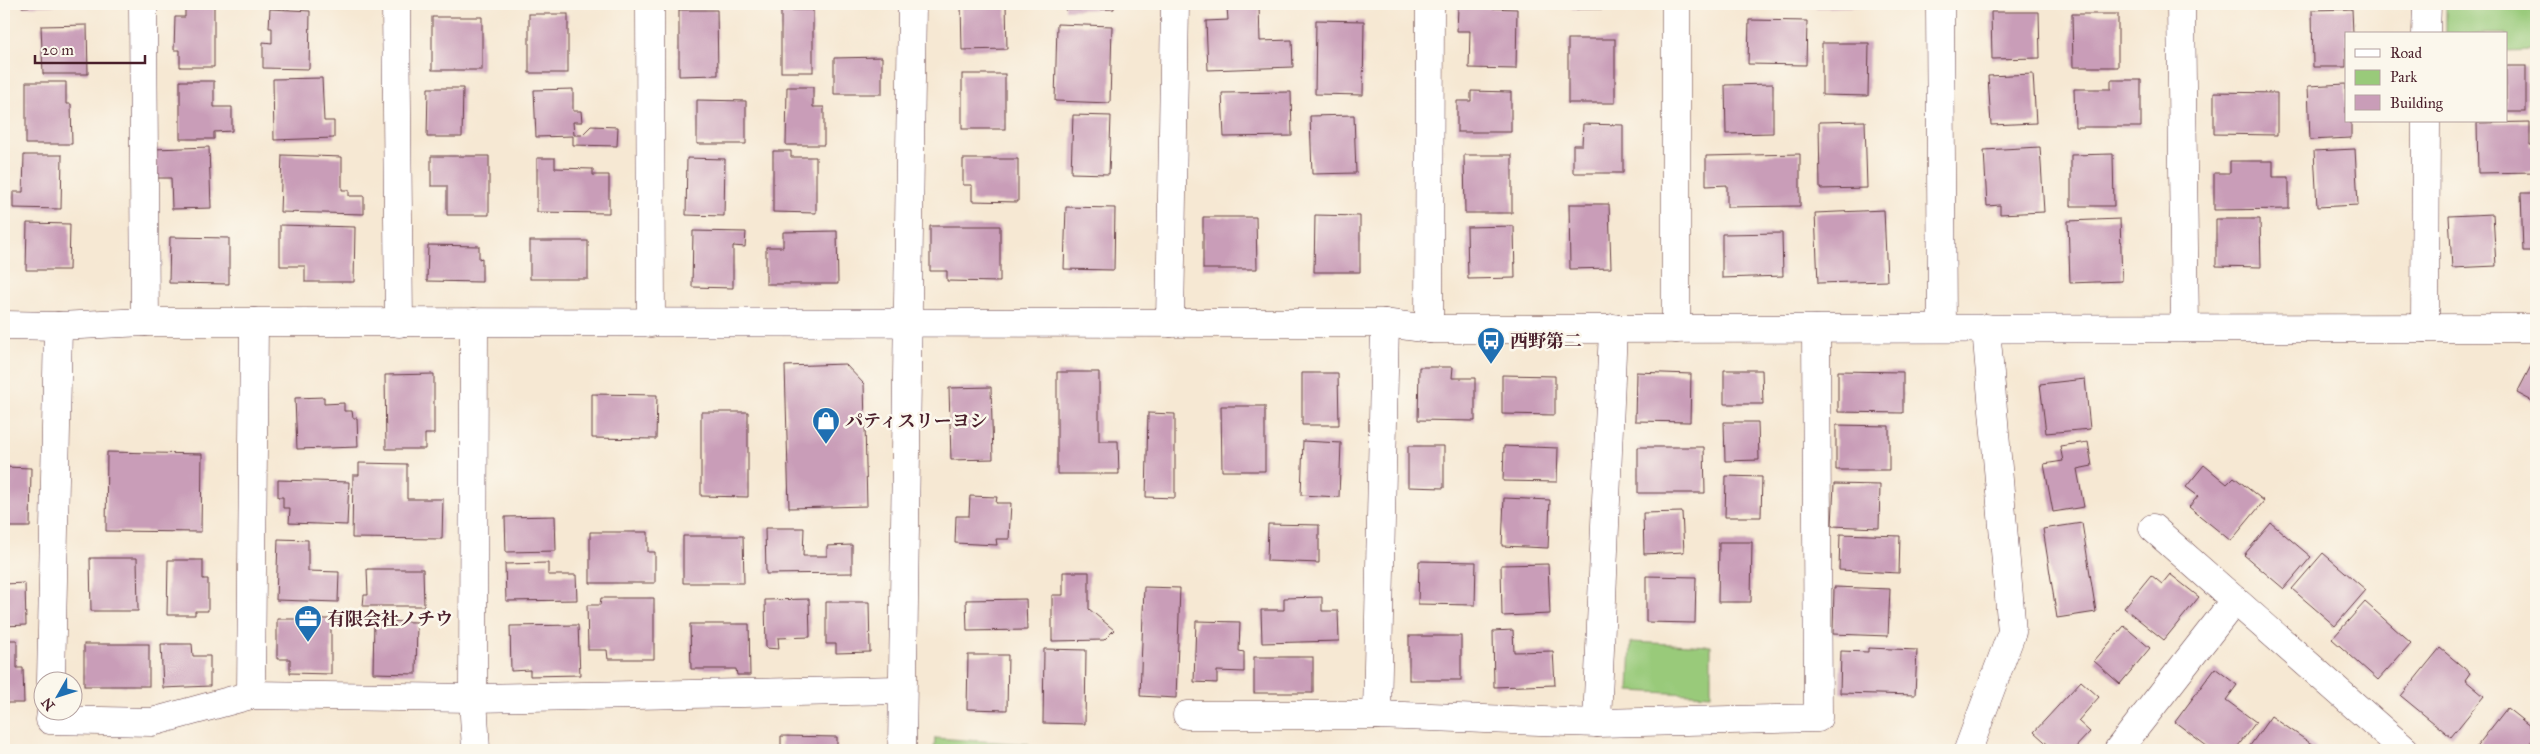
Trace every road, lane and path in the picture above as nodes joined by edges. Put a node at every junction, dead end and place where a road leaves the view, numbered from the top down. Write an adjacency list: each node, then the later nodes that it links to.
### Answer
1 (142, 4): 13 (street)
2 (396, 4): 15 (street)
3 (650, 4): 17 (street)
4 (912, 4): 18 (street)
5 (1175, 4): 19 (street)
6 (1430, 4): 30 (street)
7 (1676, 4): 24 (street)
8 (1940, 4): 25 (street)
9 (2180, 4): 27 (street)
10 (2426, 4): 11 (street)
11 (2426, 32)
12 (2426, 122): 28 (street)
13 (145, 322): 14 (street); 22 (street)
14 (254, 322): 15 (street); 36 (street)
15 (399, 322): 16 (street)
16 (474, 322): 17 (street); 37 (street)
17 (651, 323): 18 (street)
18 (909, 323): 19 (street); 35 (street)
19 (1170, 323): 20 (street)
20 (1385, 323): 30 (street); 39 (street)
21 (4, 325): 22 (street)
22 (58, 326): 34 (street)
23 (1613, 328): 24 (street); 30 (street); 41 (street)
24 (1676, 328): 31 (street)
25 (1942, 328): 26 (street); 31 (street)
26 (1986, 328): 27 (street); 42 (street)
27 (2185, 328): 28 (street)
28 (2425, 328): 29 (street)
29 (2536, 328)
30 (1429, 329)
31 (1816, 329): 41 (street)
32 (2153, 528): 33 (street)
33 (2235, 600): 45 (street); 46 (street)
34 (51, 672)
35 (901, 690): 37 (street); 44 (street)
36 (251, 695): 37 (street); 40 (street)
37 (473, 698): 43 (street)
38 (1187, 715): 39 (street)
39 (1378, 715): 41 (street)
40 (82, 721)
41 (1597, 723)
42 (1974, 747)
43 (476, 750)
44 (902, 750)
45 (2118, 750)
46 (2405, 750)

